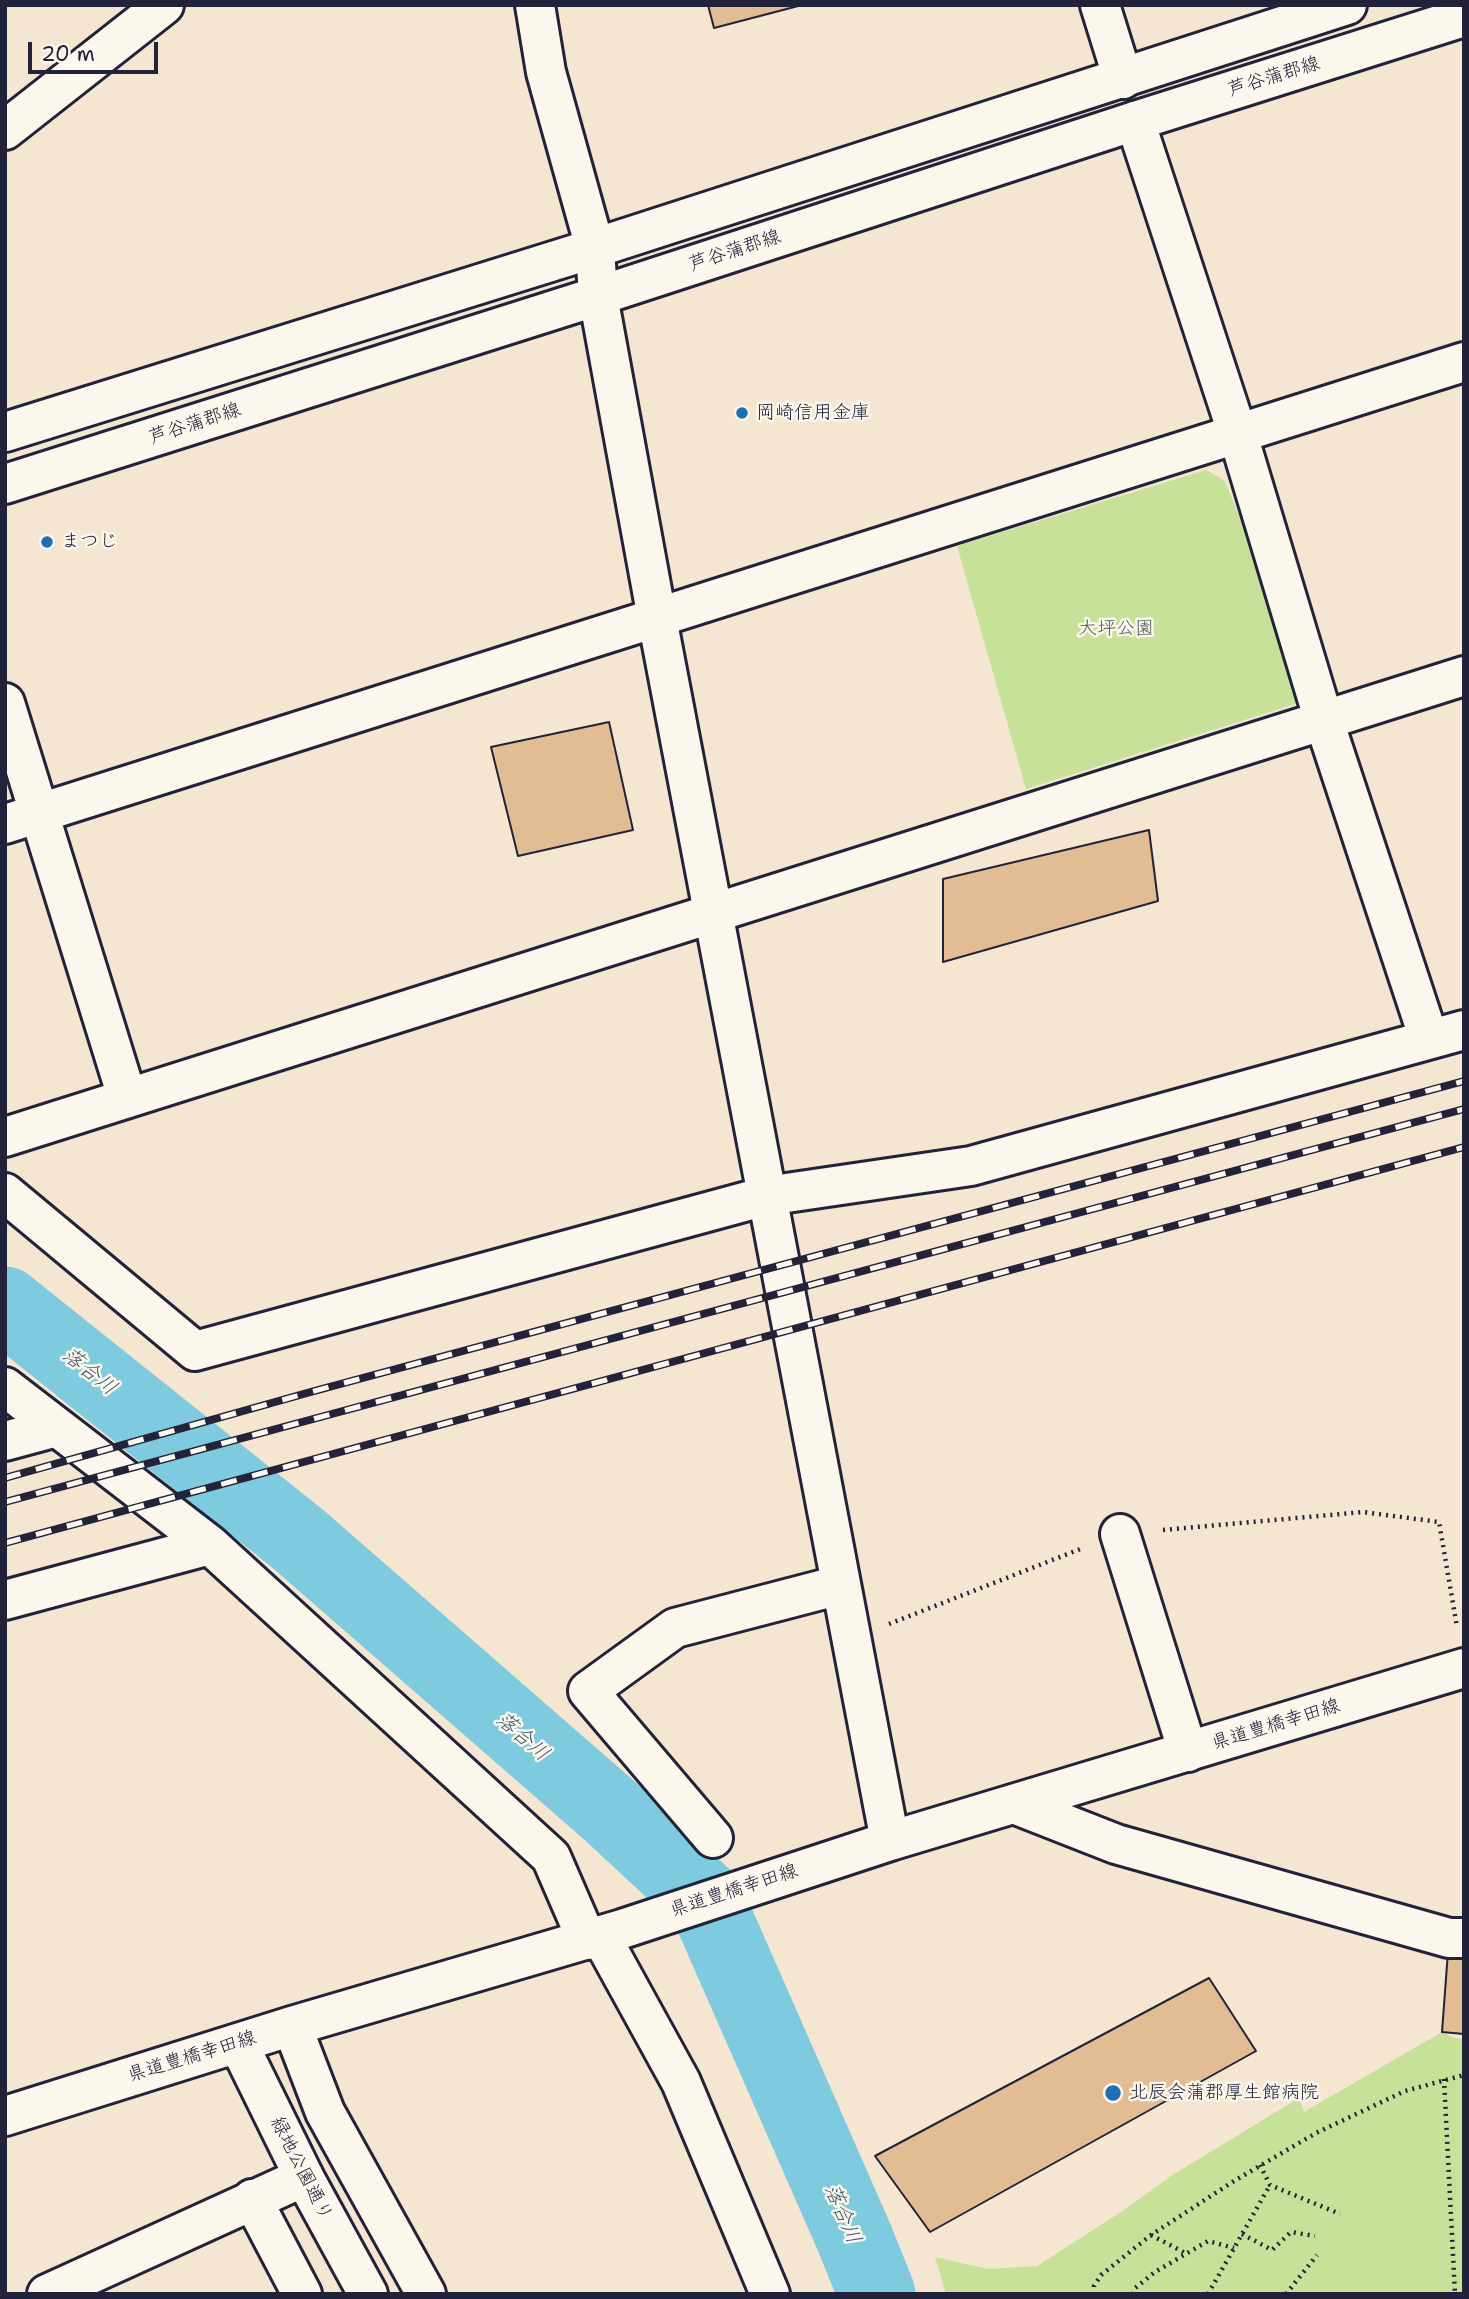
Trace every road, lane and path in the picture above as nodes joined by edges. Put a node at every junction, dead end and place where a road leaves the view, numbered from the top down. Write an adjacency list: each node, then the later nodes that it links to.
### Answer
1 (164, 5): 8 (street)
2 (535, 5): 9 (street)
3 (1100, 5): 6 (street)
4 (1347, 5): 6 (street)
5 (1464, 18): 7 (street, 芦谷蒲郡線)
6 (1123, 79): 9 (street)
7 (1135, 121): 10 (street, 芦谷蒲郡線); 13 (street)
8 (5, 130)
9 (595, 248): 10 (street); 12 (street)
10 (598, 296): 14 (street, 芦谷蒲郡線); 15 (street)
11 (1464, 362): 13 (street)
12 (5, 432)
13 (1238, 435): 15 (street); 18 (street)
14 (5, 484)
15 (657, 618): 19 (street); 20 (street)
16 (1464, 676): 18 (street)
17 (5, 703): 19 (street)
18 (1324, 721): 20 (street); 21 (street)
19 (22, 818): 22 (street)
20 (713, 912): 22 (street); 25 (street)
21 (1446, 1034): 25 (street)
22 (127, 1097): 23 (street)
23 (5, 1137)
24 (5, 1193): 25 (street)
25 (766, 1196): 31 (street)
26 (5, 1387): 27 (street)
27 (57, 1427): 28 (street); 30 (street)
28 (5, 1441)
29 (1120, 1534): 33 (path); 34 (path); 35 (street)
30 (210, 1545): 32 (street); 39 (street)
31 (840, 1585): 33 (street); 37 (street)
32 (5, 1600)
33 (850, 1639): 38 (street)
34 (1461, 1654): 35 (street, 県道豊橋幸田線)
35 (1188, 1752): 36 (street, 県道豊橋幸田線)
36 (1014, 1804): 38 (street, 県道豊橋幸田線); 40 (street)
37 (713, 1838)
38 (890, 1841): 39 (street, 県道豊橋幸田線)
39 (603, 1935): 41 (street, 県道豊橋幸田線); 61 (street)
40 (1464, 1938)
41 (292, 2026): 42 (street, 県道豊橋幸田線); 60 (street)
42 (237, 2043): 45 (street, 県道豊橋幸田線); 47 (street, 緑地公園通り)
43 (1464, 2075): 44 (path)
44 (1444, 2079): 46 (path); 66 (path)
45 (5, 2116)
46 (1260, 2165): 48 (path); 52 (path)
47 (304, 2177): 49 (street); 59 (street, 緑地公園通り)
48 (1270, 2185): 50 (path); 51 (path)
49 (252, 2199): 57 (street); 58 (street)
50 (1340, 2214)
51 (1242, 2234): 53 (path); 54 (path)
52 (1151, 2235): 55 (path); 62 (path)
53 (1315, 2236)
54 (1234, 2248): 55 (path); 64 (path)
55 (1185, 2253): 63 (path)
56 (1317, 2255): 65 (path)
57 (47, 2294)
58 (302, 2294)
59 (368, 2294)
60 (426, 2294)
61 (770, 2294)
62 (1094, 2294)
63 (1133, 2294)
64 (1208, 2294)
65 (1286, 2294)
66 (1455, 2294)

